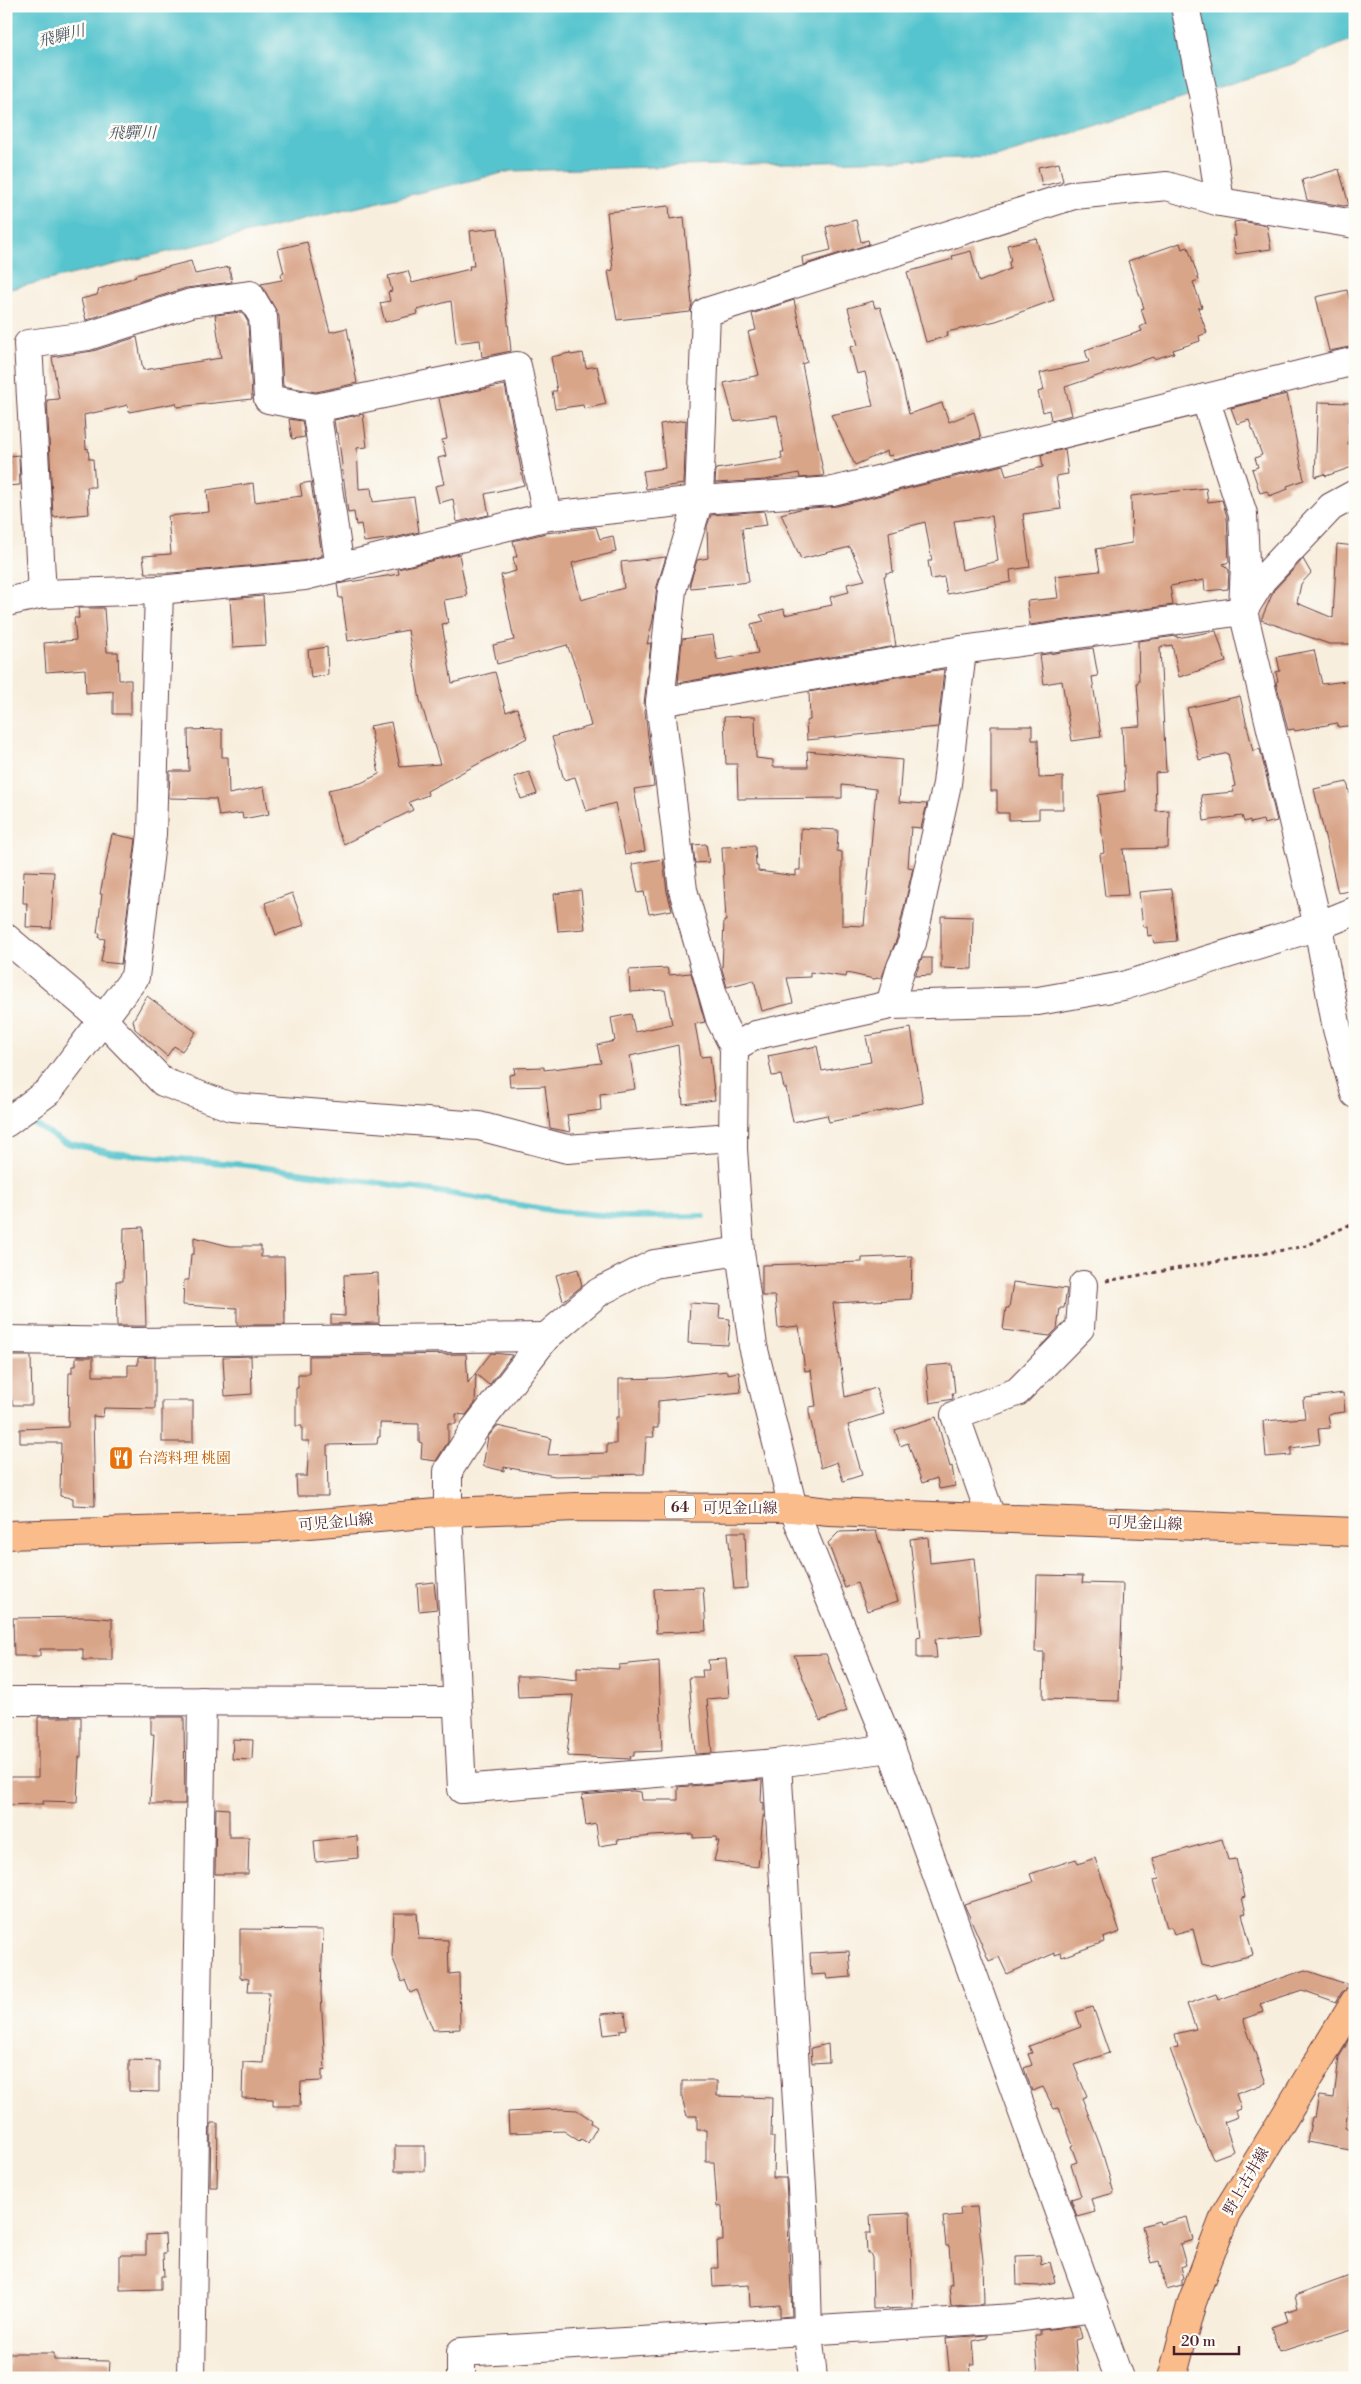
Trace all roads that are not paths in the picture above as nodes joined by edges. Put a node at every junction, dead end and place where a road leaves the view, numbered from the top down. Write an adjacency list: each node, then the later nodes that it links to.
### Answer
1 (1184, 6): 2 (street)
2 (1220, 202): 3 (street); 8 (street)
3 (1355, 224)
4 (1355, 361): 5 (street)
5 (1205, 398): 8 (street); 14 (street)
6 (316, 408): 9 (street); 10 (street); 12 (street)
7 (1355, 494): 14 (street)
8 (700, 500): 9 (street); 16 (street)
9 (547, 516): 10 (street)
10 (340, 568): 11 (street)
11 (158, 590): 12 (street); 21 (street)
12 (42, 594): 13 (street)
13 (6, 602)
14 (1243, 611): 15 (street); 18 (street)
15 (962, 650): 16 (street); 20 (street)
16 (660, 702): 22 (street)
17 (1355, 911): 18 (street)
18 (1318, 926): 20 (street); 23 (street)
19 (6, 938): 21 (street)
20 (890, 1006): 22 (street)
21 (102, 1019): 24 (street); 25 (street)
22 (734, 1047): 25 (street)
23 (1355, 1094)
24 (6, 1123)
25 (732, 1137): 26 (street)
26 (740, 1251): 28 (street); 30 (street)
27 (1083, 1285): 32 (street)
28 (546, 1337): 29 (street); 31 (street)
29 (6, 1340)
30 (793, 1508): 31 (main road, 可児金山線 / 64); 32 (main road, 可児金山線 / 64); 38 (street)
31 (448, 1512): 34 (main road, 可児金山線 / 64); 37 (street)
32 (991, 1517): 33 (main road, 可児金山線 / 64)
33 (1355, 1532)
34 (6, 1535)
35 (6, 1701): 36 (street)
36 (202, 1701): 37 (street); 43 (street)
37 (457, 1702): 39 (street)
38 (891, 1748): 39 (street); 41 (street)
39 (777, 1763): 42 (street)
40 (1355, 2001): 47 (main road, 野上古井線)
41 (1094, 2308): 42 (street); 46 (street)
42 (808, 2332): 44 (street); 45 (street)
43 (191, 2378)
44 (461, 2378)
45 (812, 2378)
46 (1119, 2378)
47 (1172, 2378)

